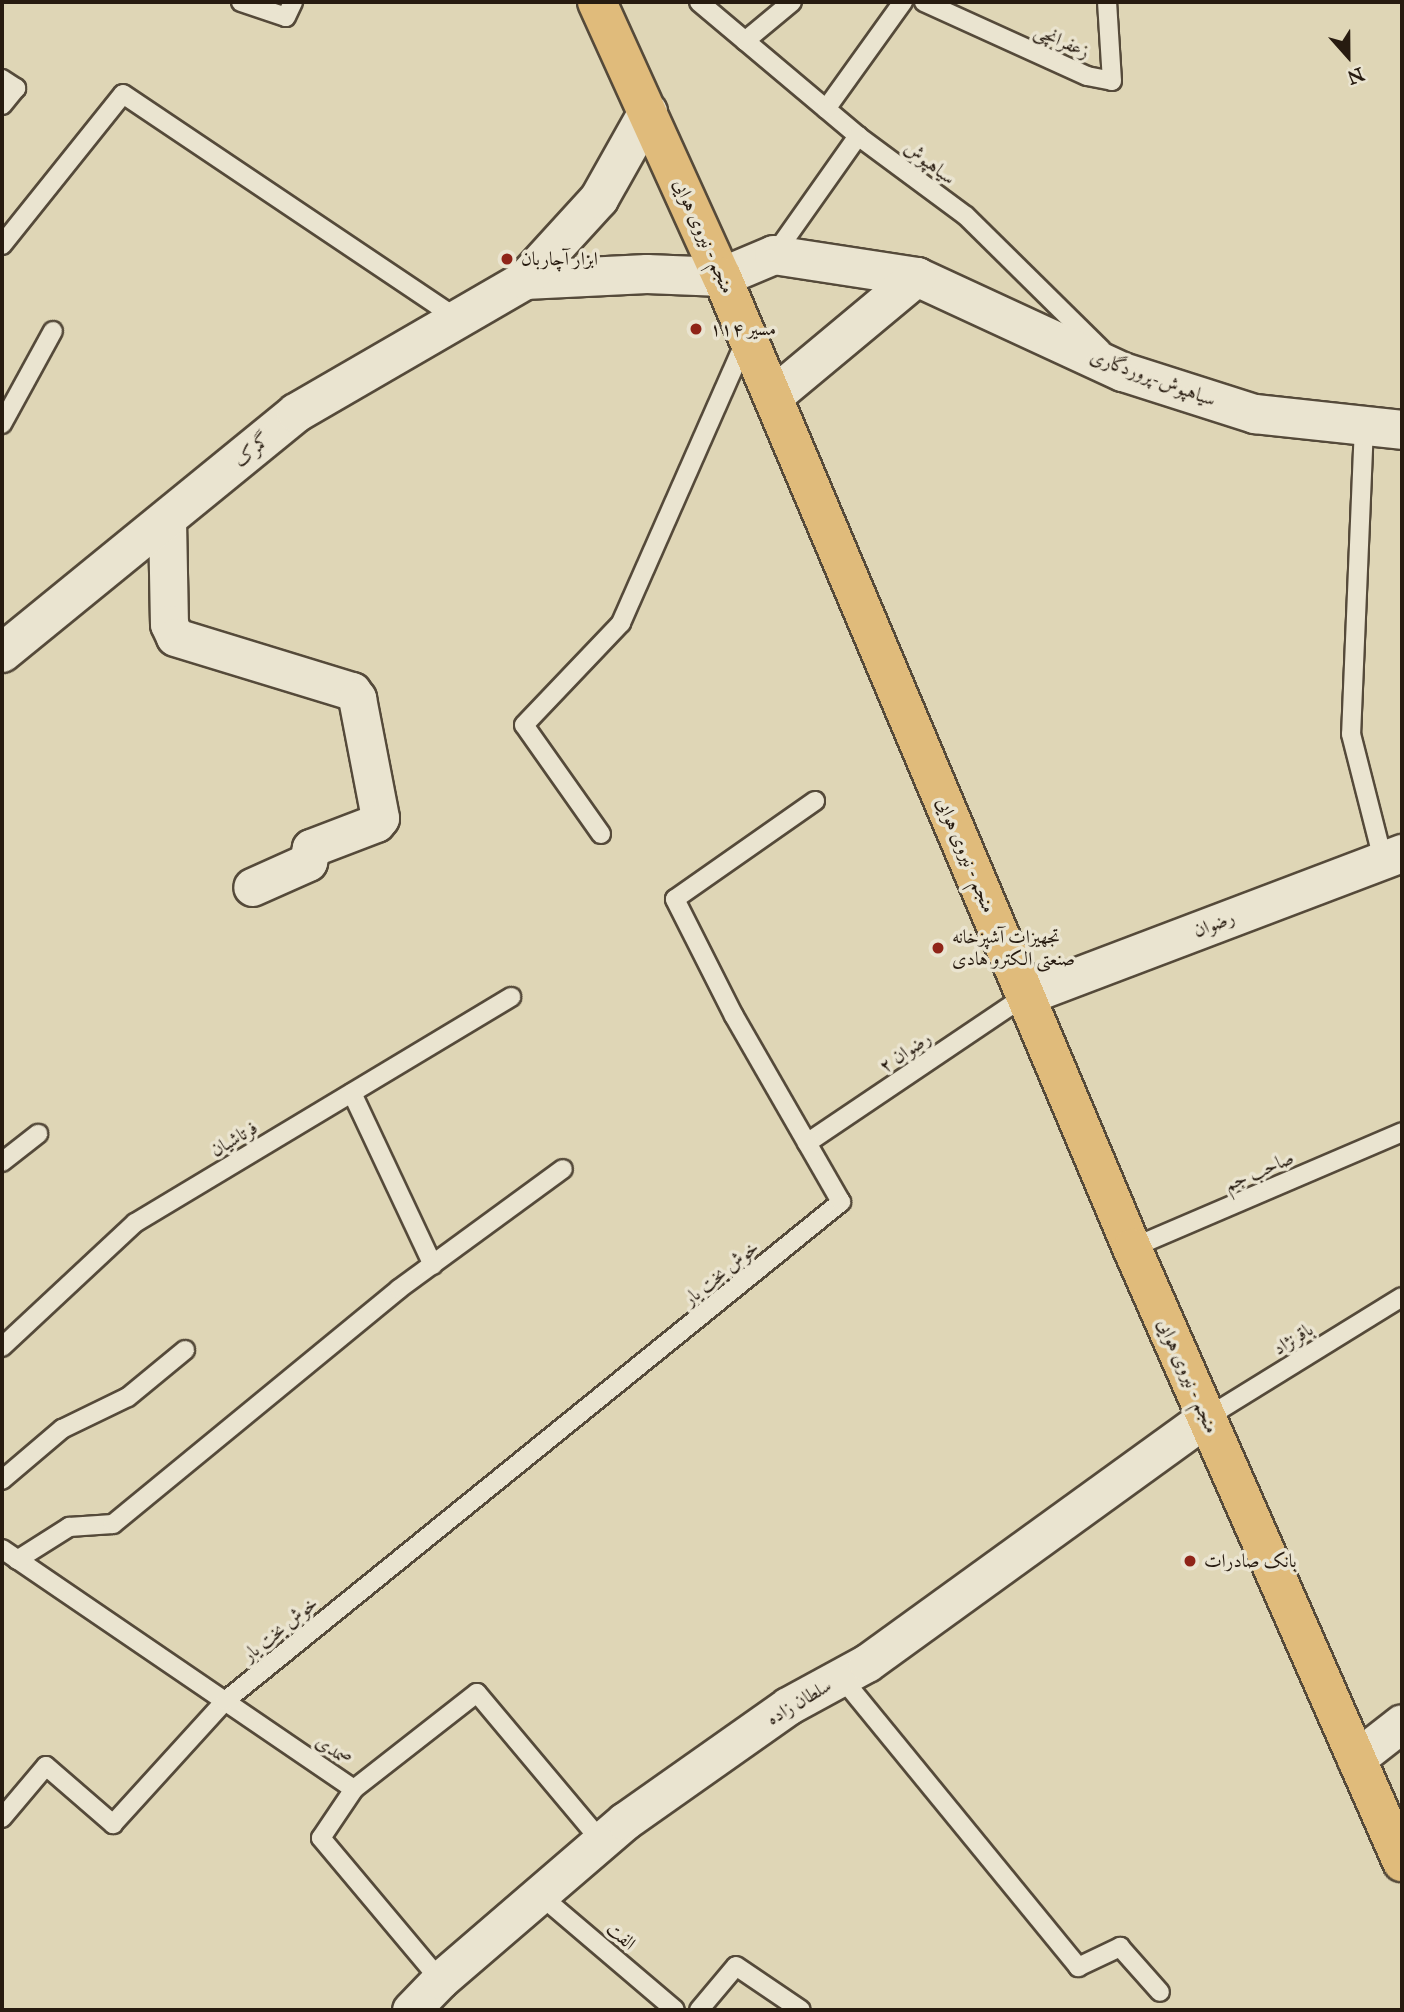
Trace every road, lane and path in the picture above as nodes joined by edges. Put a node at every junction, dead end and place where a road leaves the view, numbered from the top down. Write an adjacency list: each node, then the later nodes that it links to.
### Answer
1 (241, 2): 2 (lane)
2 (293, 2)
3 (597, 2): 13 (main road, منجم - نیروی هوایی)
4 (699, 2): 9 (lane, سیاهپوش)
5 (792, 2): 9 (lane)
6 (903, 2): 12 (lane)
7 (924, 2): 8 (lane, زعفرانچی)
8 (1107, 2)
9 (745, 41): 12 (lane, سیاهپوش)
10 (2, 79): 11 (lane)
11 (2, 105)
12 (826, 109): 14 (lane, سیاهپوش)
13 (648, 112): 17 (main road, منجم - نیروی هوایی); 19 (street, گمرک)
14 (858, 136): 16 (lane); 23 (lane, سیاهپوش)
15 (2, 245): 20 (lane)
16 (774, 255): 17 (street); 18 (street, سیاهپوش-پروردگاری)
17 (723, 277): 19 (street, گمرک); 22 (main road, منجم - نیروی هوایی)
18 (917, 277): 23 (street, سیاهپوش-پروردگاری); 24 (street)
19 (525, 280): 20 (street, گمرک)
20 (458, 319): 28 (street, گمرک)
21 (53, 331): 25 (lane)
22 (747, 337): 24 (main road, منجم - نیروی هوایی); 31 (lane)
23 (1123, 372): 26 (street, سیاهپوش-پروردگاری)
24 (774, 396): 34 (main road, منجم - نیروی هوایی)
25 (2, 424)
26 (1364, 426): 27 (street, سیاهپوش-پروردگاری); 32 (lane)
27 (1402, 430)
28 (167, 520): 29 (street, گمرک); 33 (street)
29 (2, 653)
30 (815, 801): 39 (lane, خوش بخت یار)
31 (601, 834)
32 (1393, 856): 34 (street, رضوان)
33 (251, 887)
34 (1025, 996): 39 (lane, رضوان ۲); 42 (main road, منجم - نیروی هوایی)
35 (511, 997): 36 (lane, فرتاشیان)
36 (352, 1093): 43 (lane); 45 (lane, فرتاشیان)
37 (1402, 1132): 42 (lane, صاحب جم)
38 (38, 1134): 40 (lane)
39 (807, 1143): 52 (lane, خوش بخت یار)
40 (2, 1162)
41 (563, 1169): 43 (lane)
42 (1132, 1248): 47 (main road, منجم - نیروی هوایی)
43 (433, 1265): 50 (lane)
44 (1402, 1297): 47 (lane, باقرنژاد)
45 (2, 1347)
46 (185, 1350): 48 (lane)
47 (1206, 1418): 51 (street, سلطان زاده); 54 (main road, منجم - نیروی هوایی)
48 (2, 1480)
49 (2, 1549): 50 (lane, صمدی)
50 (17, 1560): 52 (lane, صمدی)
51 (841, 1677): 57 (street, سلطان زاده); 60 (lane)
52 (225, 1701): 55 (lane, صمدی); 56 (lane)
53 (1402, 1723): 54 (street)
54 (1356, 1759): 58 (main road, منجم - نیروی هوایی)
55 (354, 1789): 57 (lane, صمدی); 61 (lane)
56 (2, 1818)
57 (601, 1842): 59 (street, سلطان زاده)
58 (1402, 1862)
59 (540, 1895): 61 (street, سلطان زاده); 62 (lane, الفت)
60 (1160, 1992)
61 (423, 2001)
62 (675, 2010)
63 (699, 2010): 64 (lane)
64 (801, 2010)

